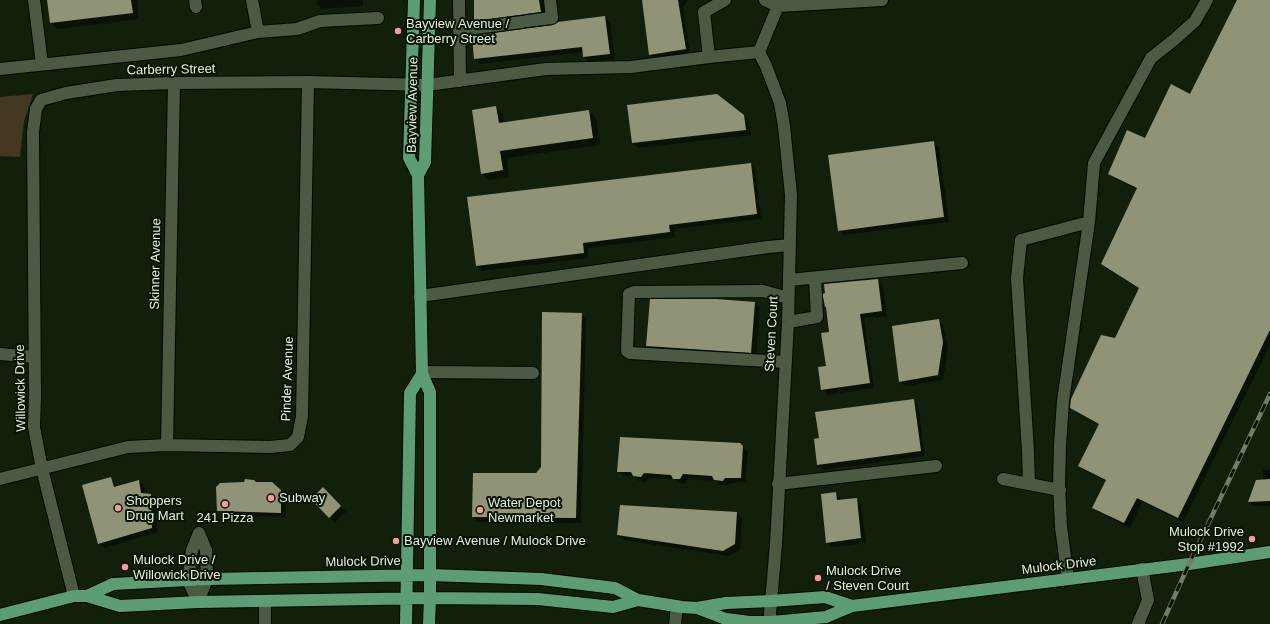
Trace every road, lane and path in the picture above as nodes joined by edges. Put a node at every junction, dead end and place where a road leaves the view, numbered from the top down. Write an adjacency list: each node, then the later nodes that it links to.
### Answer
1 (34, 0): 17 (street)
2 (252, 0): 14 (street)
3 (414, 0): 22 (main road, Bayview Avenue)
4 (430, 0): 23 (main road, Bayview Avenue)
5 (459, 0): 13 (street)
6 (550, 0): 13 (street)
7 (725, 0): 16 (street)
8 (765, 0): 11 (street)
9 (882, 0): 11 (street)
10 (1207, 0): 25 (street)
11 (778, 6): 15 (street)
12 (378, 18): 14 (street)
13 (459, 30): 19 (street)
14 (258, 32): 17 (street)
15 (758, 52): 16 (street, Carberry Street); 27 (street, Steven Court)
16 (709, 57): 19 (street, Carberry Street)
17 (42, 64): 18 (street)
18 (0, 69)
19 (460, 81): 23 (street, Carberry Street)
20 (308, 82): 21 (street, Carberry Street); 22 (street, Carberry Street); 39 (street, Pinder Avenue)
21 (174, 83): 26 (street, Carberry Street); 39 (street, Skinner Avenue)
22 (411, 85): 23 (street, Carberry Street); 24 (main road, Bayview Avenue)
23 (427, 85): 24 (main road, Bayview Avenue)
24 (418, 175): 31 (main road)
25 (1089, 222): 45 (street); 46 (street)
26 (33, 223): 35 (street, Willowick Drive)
27 (790, 245): 30 (street, Steven Court); 31 (street)
28 (962, 262): 29 (street)
29 (814, 278): 30 (street); 33 (street)
30 (789, 280): 32 (street, Steven Court)
31 (420, 296): 37 (main road)
32 (788, 298): 33 (street, Steven Court); 36 (street)
33 (788, 322): 36 (street, Steven Court)
34 (0, 354): 35 (street)
35 (34, 357): 41 (street, Willowick Drive)
36 (785, 362): 44 (street, Steven Court)
37 (422, 373): 38 (street); 49 (main road); 50 (main road)
38 (534, 373)
39 (167, 445): 41 (street, Pinder Avenue)
40 (936, 466): 44 (street)
41 (42, 469): 42 (street, Pinder Avenue); 54 (street, Willowick Drive)
42 (0, 479)
43 (1003, 479): 45 (street)
44 (778, 484): 60 (street, Steven Court)
45 (1028, 484): 46 (street)
46 (1060, 490): 52 (street)
47 (1270, 552): 48 (main road, Mulock Drive)
48 (1142, 569): 52 (main road, Mulock Drive); 71 (street)
49 (430, 574): 50 (main road, Mulock Drive); 57 (main road); 58 (main road, Mulock Drive)
50 (408, 575): 51 (main road, Mulock Drive); 56 (main road)
51 (207, 579): 53 (main road, Mulock Drive); 53 (street); 61 (street)
52 (1068, 579): 63 (main road, Mulock Drive)
53 (188, 580): 55 (main road, Mulock Drive); 61 (street)
54 (74, 596): 55 (main road, Mulock Drive); 65 (main road, Mulock Drive)
55 (87, 596): 61 (main road, Mulock Drive)
56 (407, 598): 57 (main road, Mulock Drive); 59 (main road, Mulock Drive); 68 (main road)
57 (430, 598): 58 (main road, Mulock Drive); 69 (main road)
58 (638, 600): 62 (main road, Mulock Drive)
59 (265, 601): 61 (main road, Mulock Drive); 67 (street)
60 (771, 601): 63 (main road, Mulock Drive); 64 (main road, Mulock Drive); 66 (street, Steven Court)
61 (198, 602)
62 (677, 606): 64 (main road, Mulock Drive); 70 (street)
63 (852, 606): 66 (main road, Mulock Drive)
64 (697, 608): 66 (main road, Mulock Drive)
65 (0, 615)
66 (772, 623)
67 (265, 624)
68 (406, 624)
69 (429, 624)
70 (675, 624)
71 (1138, 624)

